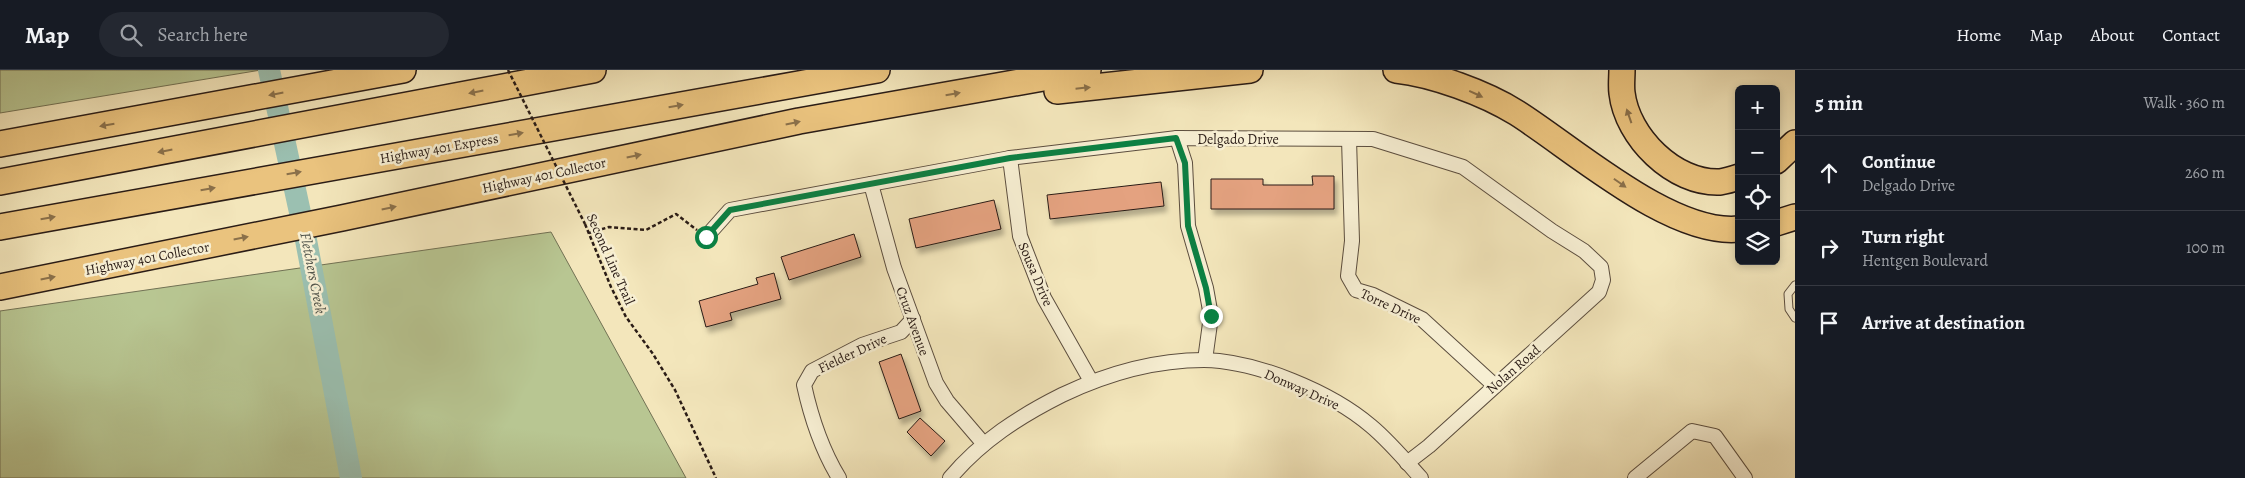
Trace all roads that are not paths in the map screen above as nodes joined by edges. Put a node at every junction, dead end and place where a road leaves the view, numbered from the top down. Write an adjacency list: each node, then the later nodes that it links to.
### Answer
1 (403, 70): 12 (highway, one-way to 12)
2 (593, 70): 16 (highway, one-way to 16)
3 (878, 70): 20 (highway, Highway 401 Express, one-way to 3)
4 (1088, 70): 8 (highway, Highway 401 Collector)
5 (1250, 70): 8 (highway, one-way to 5)
6 (1396, 70): 21 (highway, one-way to 21)
7 (1622, 70): 15 (highway, one-way to 7)
8 (982, 88): 25 (highway, Highway 401 Collector, one-way to 8)
9 (1176, 138): 10 (street, Delgado Drive); 14 (street, Delgado Drive); 28 (street)
10 (1348, 139): 23 (street, Delgado Drive); 30 (street, Torre Drive)
11 (1795, 143): 13 (highway)
12 (0, 144)
13 (1780, 157)
14 (1010, 158): 17 (street, Delgado Drive); 29 (street, Sousa Drive)
15 (1735, 178)
16 (0, 182)
17 (872, 184): 22 (street, Delgado Drive); 27 (street, Cruz Avenue)
18 (1795, 217): 19 (highway)
19 (1780, 222)
20 (0, 226)
21 (1735, 229)
22 (706, 237)
23 (1601, 267): 30 (street, Nolan Road)
24 (1795, 286): 26 (lane)
25 (0, 288)
26 (1795, 318)
27 (913, 319): 31 (street, Cruz Avenue); 33 (street, Fielder Drive)
28 (1205, 360): 29 (street, Donway Drive); 32 (street, Donway Drive)
29 (1091, 381): 31 (street, Donway Drive)
30 (1494, 385): 32 (street, Nolan Road)
31 (983, 443): 34 (street, Donway Drive)
32 (1407, 463): 35 (street, Donway Drive)
33 (839, 478)
34 (950, 478)
35 (1421, 478)
36 (1635, 478): 37 (street)
37 (1745, 478)

